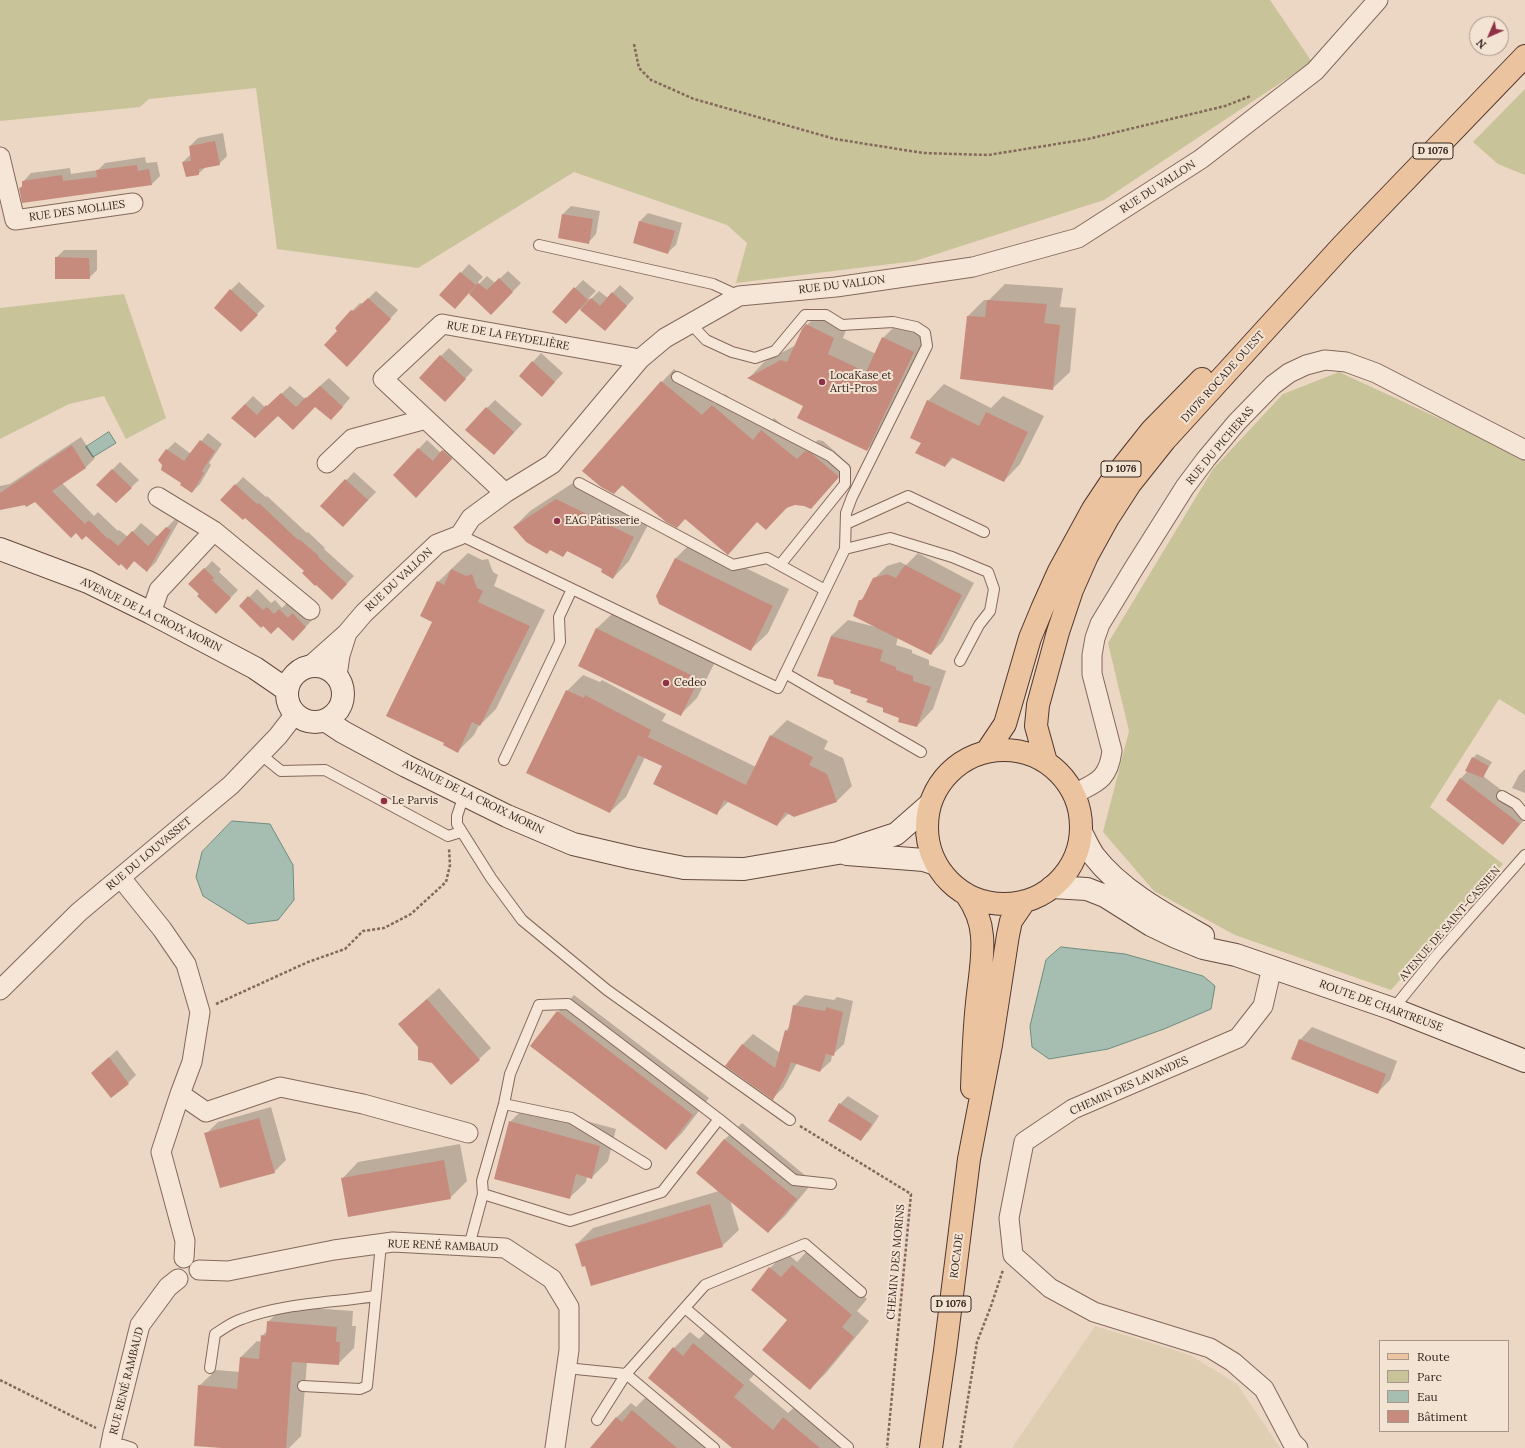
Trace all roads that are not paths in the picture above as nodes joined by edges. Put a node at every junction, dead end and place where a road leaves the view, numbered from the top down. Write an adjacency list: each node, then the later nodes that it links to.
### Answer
1 (1378, 0): 7 (street, RUE DU VALLON)
2 (1525, 56): 6 (main road, D1076 ROCADE OUEST / D 1076)
3 (0, 157): 4 (street, RUE DES MOLLIES)
4 (132, 203)
5 (539, 245): 7 (lane)
6 (1342, 246): 39 (main road, D 1076); 43 (main road, D1076 ROCADE OUEST / D 1076)
7 (739, 296): 8 (street, RUE DU VALLON)
8 (690, 323): 9 (street, RUE DU VALLON); 17 (lane)
9 (640, 359): 11 (street, RUE DE LA FEYDELIÈRE); 15 (street, RUE DU VALLON)
10 (677, 377): 23 (lane)
11 (426, 419): 13 (street); 15 (street, RUE DE LA FEYDELIÈRE)
12 (1525, 450): 44 (street, RUE DU PICHERAS)
13 (326, 463)
14 (579, 483): 23 (lane)
15 (505, 493): 20 (street, RUE DU VALLON)
16 (158, 497): 18 (street)
17 (846, 524): 19 (lane); 22 (lane)
18 (214, 531): 26 (street); 27 (street)
19 (984, 532)
20 (460, 535): 24 (lane); 28 (street, RUE DU VALLON)
21 (0, 549): 27 (main road, AVENUE DE LA CROIX MORIN)
22 (845, 549): 25 (lane); 29 (lane)
23 (780, 565): 25 (lane)
24 (572, 589): 32 (lane); 42 (lane)
25 (825, 590): 32 (lane)
26 (310, 610)
27 (151, 612): 31 (main road, AVENUE DE LA CROIX MORIN)
28 (347, 633): 30 (street, RUE DU VALLON); 33 (street, RUE DU VALLON)
29 (960, 661)
30 (306, 667): 31 (main road, AVENUE DE LA CROIX MORIN); 33 (main road); 34 (main road)
31 (255, 668): 34 (main road, AVENUE DE LA CROIX MORIN)
32 (785, 673): 40 (lane)
33 (337, 676): 35 (main road)
34 (287, 690): 36 (main road)
35 (343, 700): 37 (main road); 38 (main road, AVENUE DE LA CROIX MORIN)
36 (295, 714): 37 (main road); 41 (street, RUE DU LOUVASSET)
37 (325, 720): 38 (main road, AVENUE DE LA CROIX MORIN)
38 (369, 745): 45 (main road, AVENUE DE LA CROIX MORIN)
39 (987, 751): 43 (main road); 47 (main road)
40 (921, 752)
41 (260, 754): 49 (lane); 54 (street, RUE DU LOUVASSET)
42 (504, 760)
43 (1046, 762): 44 (main road)
44 (1074, 794): 50 (main road)
45 (464, 795): 49 (lane); 51 (main road, AVENUE DE LA CROIX MORIN)
46 (1502, 796): 48 (lane)
47 (929, 805): 51 (main road, AVENUE DE LA CROIX MORIN); 53 (main road)
48 (1525, 814)
49 (461, 832): 66 (lane)
50 (1081, 832): 55 (main road); 58 (main road, ROUTE DE CHARTREUSE)
51 (838, 853): 53 (main road, AVENUE DE LA CROIX MORIN)
52 (1525, 855): 61 (lane, AVENUE DE SAINT-CASSIEN)
53 (936, 864): 56 (main road)
54 (121, 878): 60 (street, RUE DU LOUVASSET); 63 (street)
55 (1052, 887): 57 (main road); 58 (main road, ROUTE DE CHARTREUSE)
56 (966, 894): 57 (main road); 68 (main road, ROCADE / D 1076)
57 (1024, 902): 68 (main road, ROCADE / D 1076)
58 (1236, 955): 59 (main road, ROUTE DE CHARTREUSE)
59 (1272, 967): 61 (main road, ROUTE DE CHARTREUSE); 86 (street, CHEMIN DES LAVANDES)
60 (0, 990)
61 (1393, 1009): 62 (main road, ROUTE DE CHARTREUSE)
62 (1525, 1061)
63 (180, 1094): 67 (street); 74 (street)
64 (504, 1104): 65 (lane); 69 (lane); 71 (lane)
65 (719, 1119): 70 (lane); 71 (lane)
66 (790, 1120)
67 (468, 1133)
68 (969, 1159): 91 (main road, ROCADE / D 1076)
69 (646, 1164)
70 (831, 1184)
71 (482, 1194): 73 (lane)
72 (381, 1244): 73 (street, RUE RENÉ RAMBAUD); 75 (street, RUE RENÉ RAMBAUD); 78 (lane)
73 (469, 1246): 81 (street, RUE RENÉ RAMBAUD)
74 (184, 1258): 75 (street); 76 (street)
75 (199, 1270): 76 (street)
76 (178, 1279): 85 (street, RUE RENÉ RAMBAUD)
77 (861, 1292): 79 (lane)
78 (376, 1296): 80 (lane); 83 (lane)
79 (684, 1308): 82 (lane); 87 (lane)
80 (210, 1368)
81 (566, 1368): 82 (lane); 89 (street, RUE RENÉ RAMBAUD)
82 (626, 1374): 84 (lane); 90 (lane)
83 (303, 1386)
84 (597, 1420)
85 (111, 1441): 88 (lane)
86 (1295, 1445)
87 (848, 1447)
88 (132, 1448)
89 (555, 1448)
90 (714, 1448)
91 (931, 1448)

